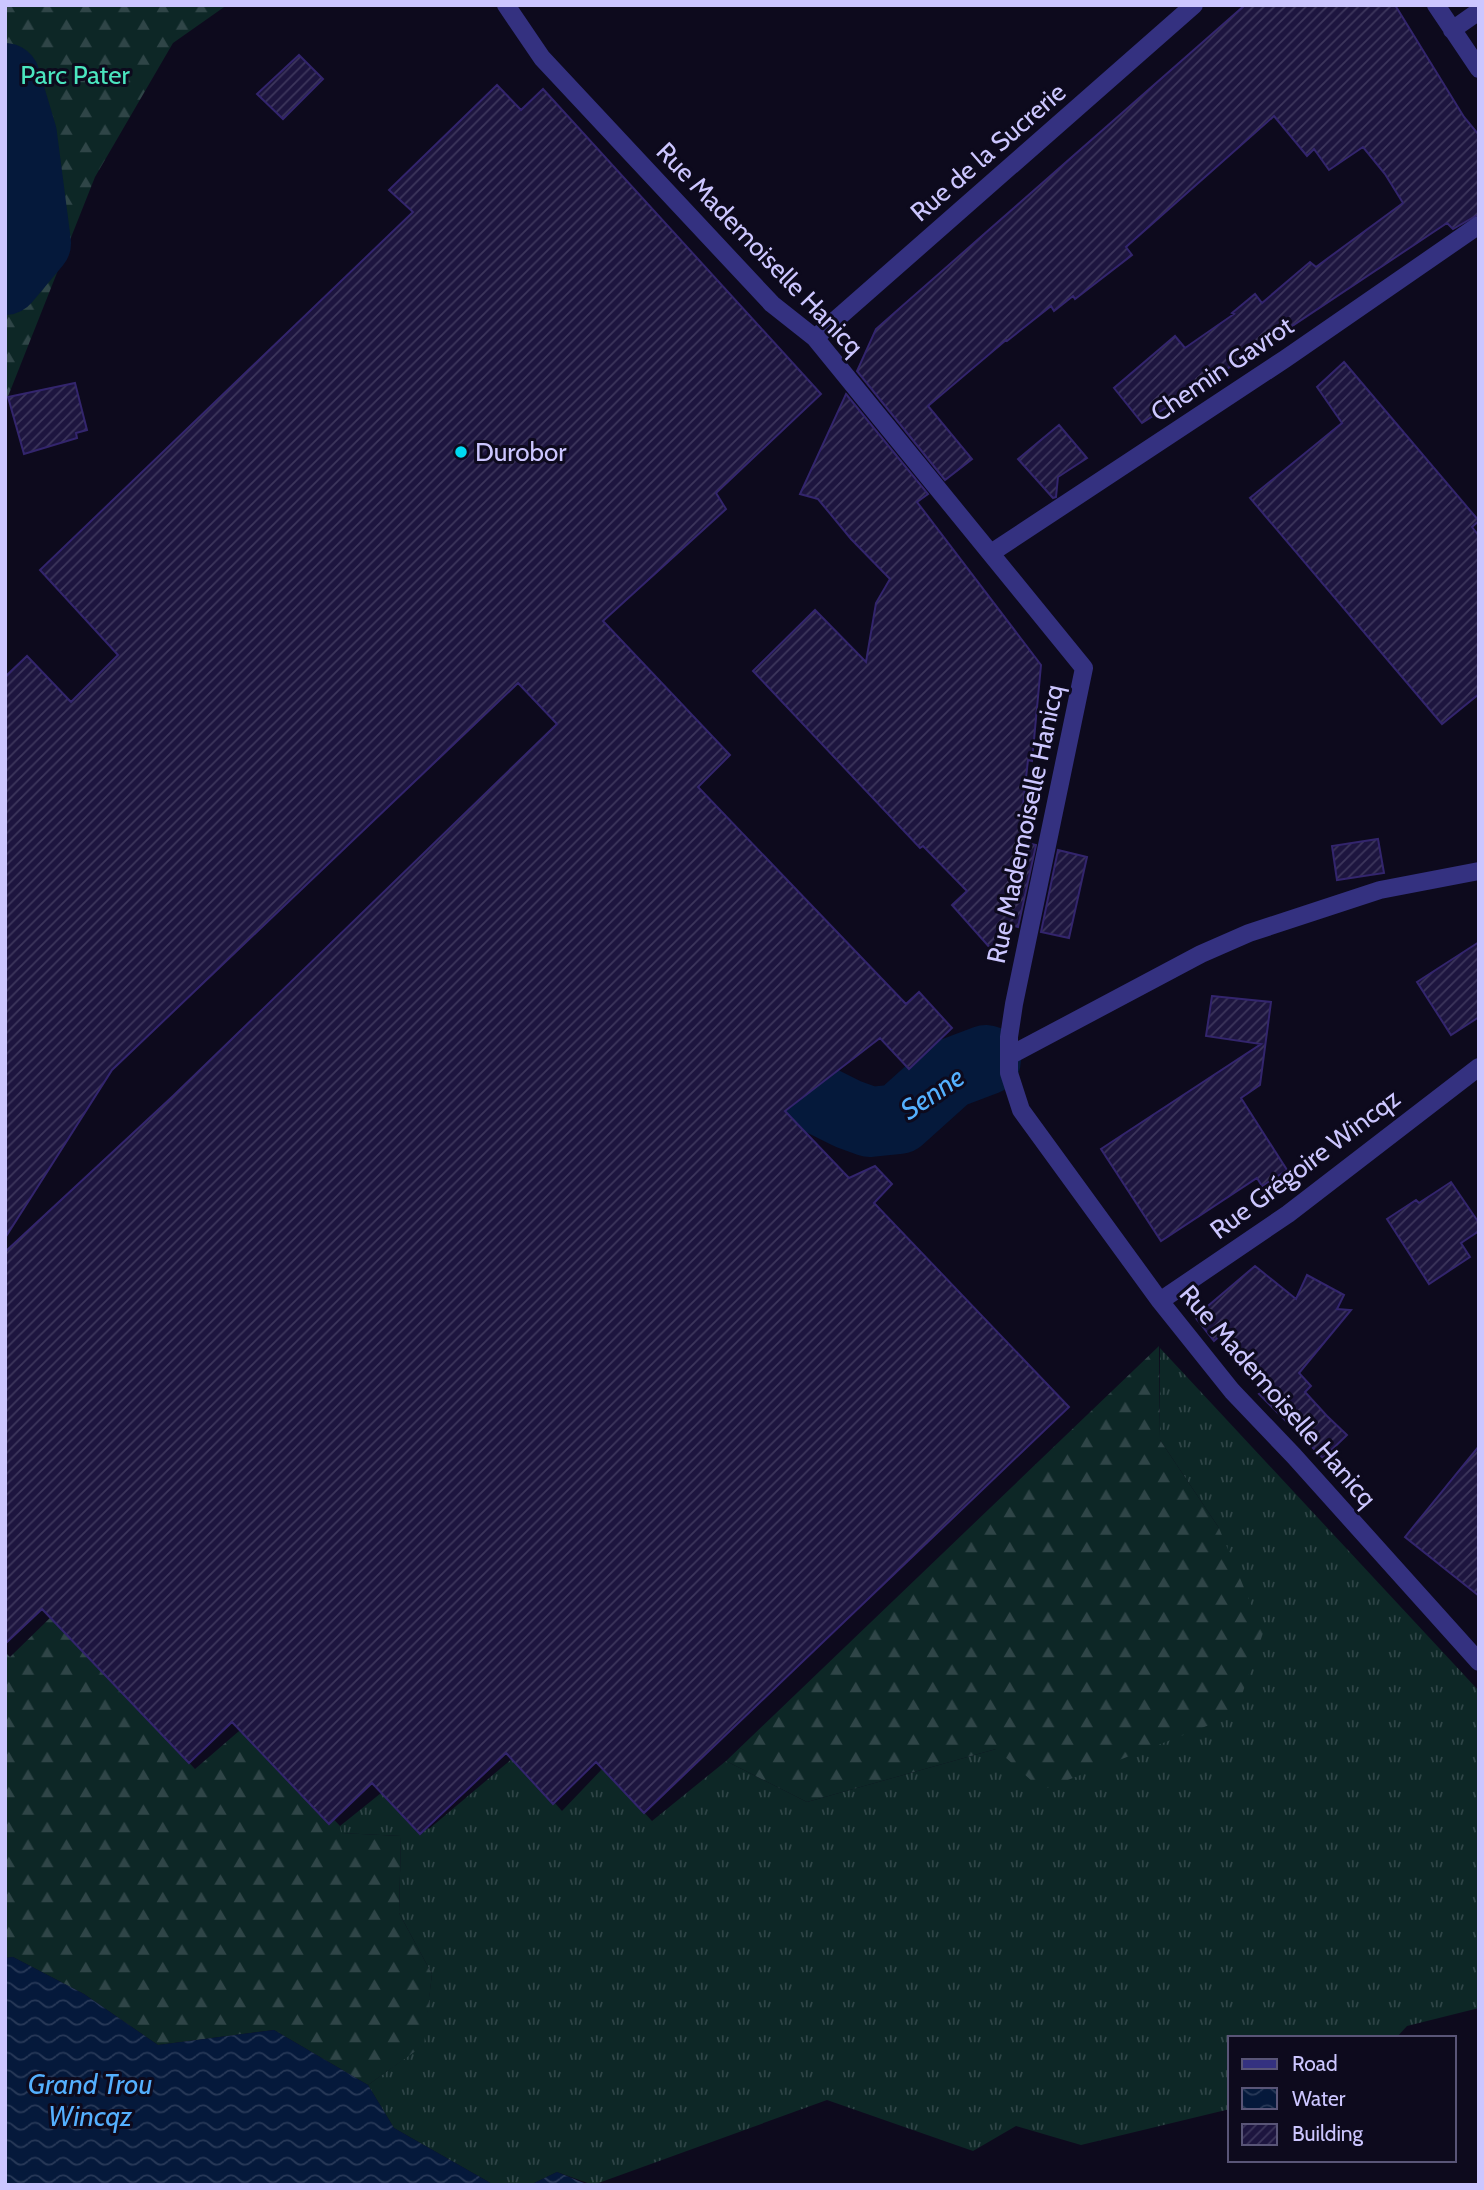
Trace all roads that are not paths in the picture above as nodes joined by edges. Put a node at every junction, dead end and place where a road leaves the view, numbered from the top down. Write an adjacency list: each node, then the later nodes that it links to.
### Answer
1 (506, 5): 8 (street, Rue Mademoiselle Hanicq)
2 (1194, 5): 8 (street, Rue de la Sucrerie)
3 (1436, 5): 5 (street)
4 (1479, 11): 5 (street)
5 (1452, 30): 6 (street)
6 (1479, 69)
7 (1479, 226): 9 (street, Chemin Gavrot)
8 (816, 338): 9 (street, Rue Mademoiselle Hanicq)
9 (991, 552): 11 (street, Rue Mademoiselle Hanicq)
10 (1479, 872): 11 (street)
11 (1009, 1056): 13 (street, Rue Mademoiselle Hanicq)
12 (1479, 1067): 13 (street, Rue Grégoire Wincqz)
13 (1160, 1301): 14 (street, Rue Mademoiselle Hanicq)
14 (1479, 1662)

